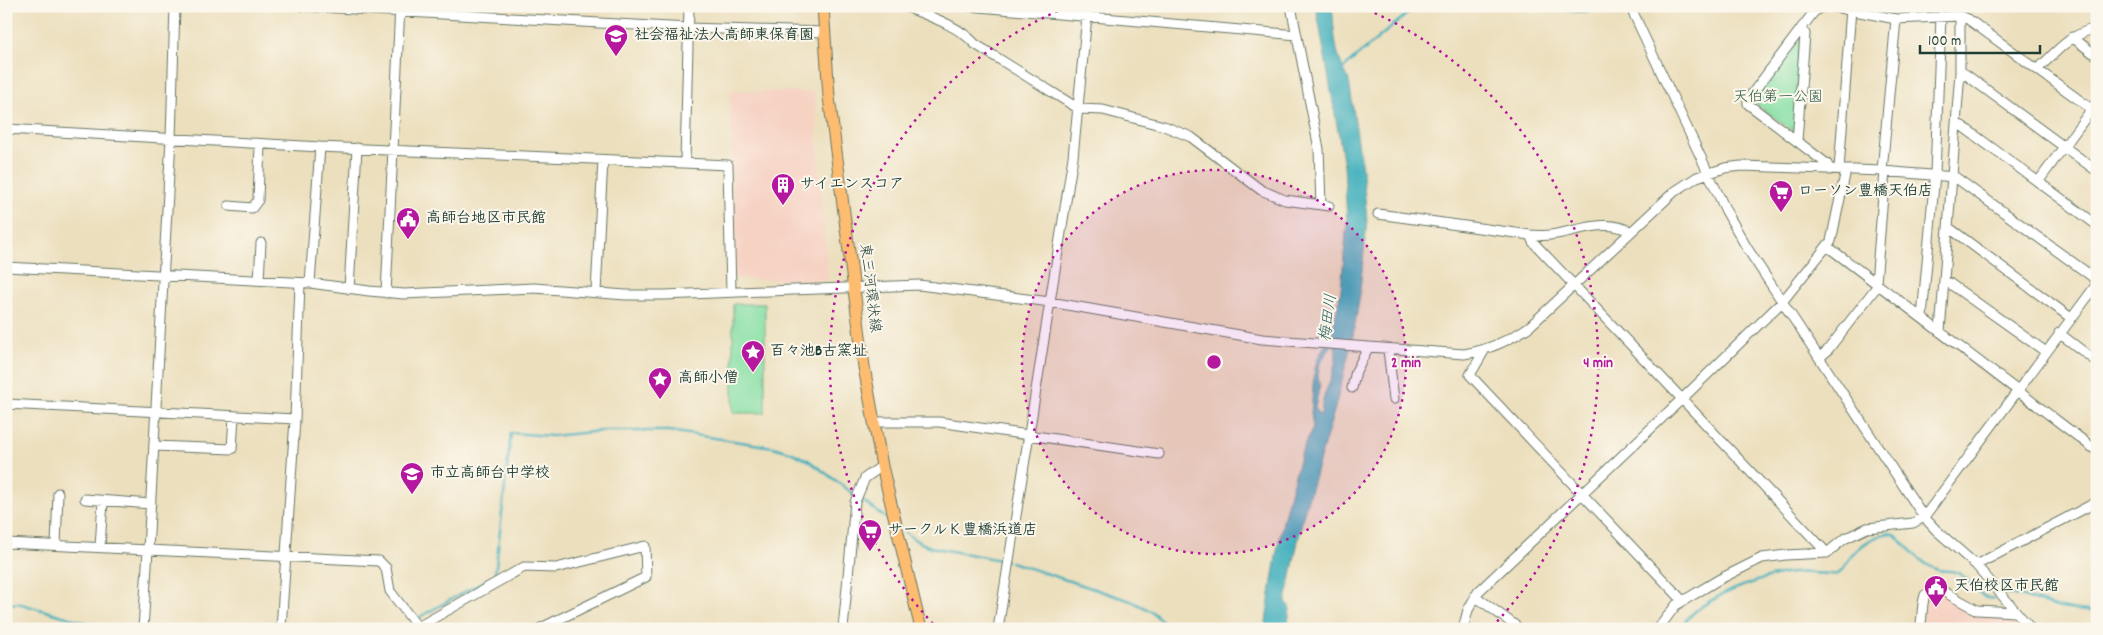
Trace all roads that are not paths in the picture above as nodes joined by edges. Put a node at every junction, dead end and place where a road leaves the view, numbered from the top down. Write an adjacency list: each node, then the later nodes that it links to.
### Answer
1 (175, 6): 31 (street)
2 (302, 6): 12 (street)
3 (689, 6): 19 (street)
4 (823, 6): 21 (main road, 東三河環状線)
5 (904, 6): 11 (street)
6 (968, 6): 16 (street)
7 (1088, 6): 16 (street)
8 (1292, 6): 22 (street)
9 (1630, 6): 43 (street)
10 (1829, 6): 13 (street); 18 (street)
11 (913, 8): 28 (street)
12 (400, 9): 19 (street); 37 (street)
13 (1851, 9): 17 (street); 40 (street)
14 (1941, 16): 15 (street); 17 (street); 44 (street)
15 (1960, 16): 25 (street); 26 (street)
16 (1087, 17): 22 (street); 28 (street)
17 (1896, 20): 41 (street)
18 (1802, 27): 32 (street); 32 (street)
19 (688, 28): 21 (street); 39 (street)
20 (2097, 28): 23 (street)
21 (824, 32): 64 (main road, 東三河環状線)
22 (1296, 35): 28 (street)
23 (2072, 37): 24 (street); 25 (street)
24 (2097, 56)
25 (2038, 69): 27 (street)
26 (1960, 72): 29 (street); 34 (street)
27 (2095, 108): 34 (street)
28 (1079, 109): 69 (street)
29 (1956, 124): 45 (street); 46 (street)
30 (6, 129): 31 (street)
31 (171, 140): 33 (street); 56 (street)
32 (1797, 141): 40 (street)
33 (260, 144): 35 (street); 47 (street)
34 (2064, 146): 42 (street); 46 (street)
35 (320, 147): 36 (street); 61 (street)
36 (357, 148): 37 (street); 65 (street)
37 (395, 149): 38 (street); 68 (street)
38 (603, 160): 39 (street); 66 (street)
39 (685, 162): 67 (street)
40 (1838, 170): 41 (street); 43 (street); 54 (street)
41 (1883, 171): 44 (street); 62 (street)
42 (2097, 171)
43 (1708, 173): 51 (street); 70 (street)
44 (1935, 174): 45 (street); 71 (street)
45 (1951, 176): 50 (street); 59 (street)
46 (2038, 182): 49 (street)
47 (229, 206)
48 (1378, 214): 52 (street)
49 (2097, 225)
50 (1948, 227): 58 (street); 72 (street)
51 (1631, 232): 52 (street); 63 (street)
52 (1530, 235): 63 (street)
53 (261, 243): 57 (street)
54 (1827, 246): 62 (street); 70 (street)
55 (6, 267): 56 (street)
56 (163, 274): 57 (street); 86 (street)
57 (259, 280): 60 (street)
58 (1944, 282): 73 (street); 78 (street)
59 (2097, 282): 72 (street)
60 (300, 283): 61 (street); 88 (street)
61 (310, 283): 65 (street)
62 (1877, 284): 71 (street); 79 (street)
63 (1574, 285): 77 (street); 84 (street)
64 (854, 287): 67 (street); 69 (street); 89 (main road, 東三河環状線)
65 (349, 289): 68 (street)
66 (596, 292): 67 (street); 68 (street)
67 (731, 292)
68 (386, 293)
69 (1050, 302): 75 (street); 90 (street)
70 (1782, 302): 79 (street); 84 (street)
71 (1922, 317): 73 (street)
72 (2071, 318): 74 (street)
73 (1940, 332): 82 (street)
74 (2059, 334): 78 (street); 80 (street)
75 (1368, 348): 76 (street); 81 (street)
76 (1388, 350): 77 (street); 83 (street)
77 (1484, 351): 96 (street)
78 (2046, 352): 82 (street)
79 (1819, 358): 101 (street)
80 (2097, 362)
81 (1352, 388)
82 (2018, 390): 92 (street); 101 (street)
83 (1394, 399)
84 (1682, 399): 96 (street); 106 (street)
85 (6, 404): 86 (street)
86 (156, 412): 87 (street); 91 (street)
87 (234, 416): 88 (street); 91 (street)
88 (294, 420): 107 (street)
89 (874, 422): 90 (street); 94 (main road, 東三河環状線)
90 (1029, 434): 93 (street); 118 (street)
91 (154, 446): 100 (street)
92 (2097, 451)
93 (1159, 454)
94 (882, 466): 116 (street); 117 (main road, 東三河環状線)
95 (58, 493): 103 (street)
96 (1581, 493): 109 (street); 110 (street)
97 (85, 499): 98 (street)
98 (103, 501): 100 (street); 104 (street)
99 (2097, 502): 108 (street)
100 (151, 504): 105 (street)
101 (1924, 517): 106 (street); 108 (street)
102 (6, 542): 103 (street)
103 (56, 545): 104 (street)
104 (100, 547): 105 (street)
105 (148, 550): 107 (street); 113 (street)
106 (1827, 553): 110 (street)
107 (286, 556): 112 (street); 114 (street)
108 (1976, 566): 111 (street)
109 (1475, 596): 119 (street); 120 (street)
110 (1683, 600): 121 (street)
111 (2015, 612): 122 (street); 123 (street)
112 (419, 628): 115 (street)
113 (143, 629)
114 (281, 629)
115 (539, 629)
116 (843, 629)
117 (921, 629)
118 (998, 629)
119 (1464, 629)
120 (1520, 629)
121 (1658, 629)
122 (1920, 629)
123 (2031, 629)

